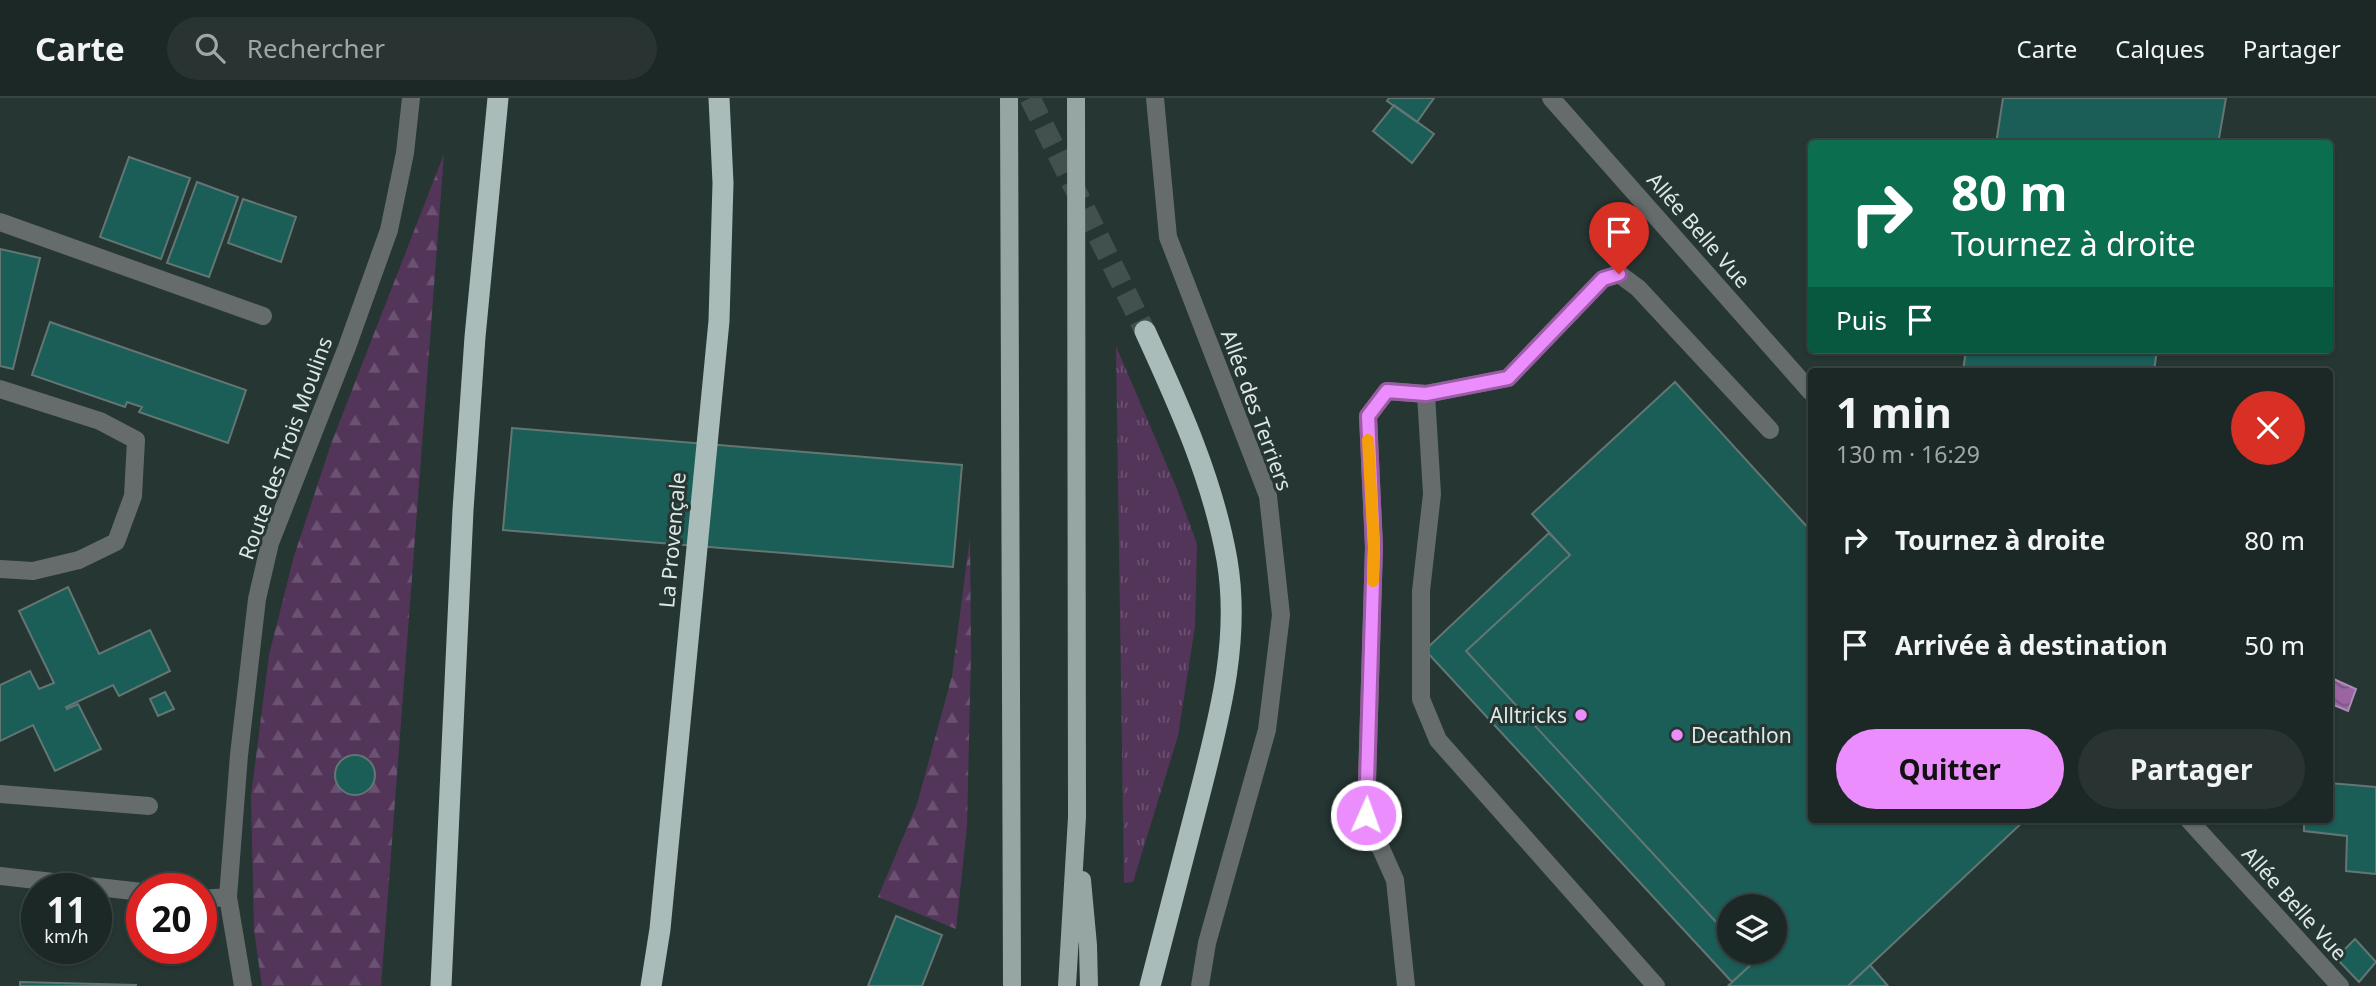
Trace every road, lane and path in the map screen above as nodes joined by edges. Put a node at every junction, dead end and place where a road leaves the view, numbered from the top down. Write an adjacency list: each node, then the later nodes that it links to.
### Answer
1 (411, 98): 22 (street, Route des Trois Moulins)
2 (498, 98): 25 (highway)
3 (719, 98): 26 (highway, La Provençale)
4 (1009, 98): 27 (main road)
5 (1076, 98): 18 (main road)
6 (1155, 98): 31 (street, Allée des Terriers)
7 (1551, 98): 12 (street, Allée Belle Vue)
8 (0, 222): 9 (street)
9 (263, 316)
10 (1145, 331): 30 (highway)
11 (0, 389): 15 (street)
12 (1808, 389)
13 (1426, 394): 14 (street); 32 (street); 33 (street)
14 (1770, 430)
15 (0, 569)
16 (0, 794): 17 (street)
17 (149, 806)
18 (1077, 817): 28 (main road); 29 (main road)
19 (2192, 823): 34 (street, Allée Belle Vue)
20 (0, 877): 21 (street)
21 (126, 890)
22 (228, 897): 23 (street); 24 (street, Route des Trois Moulins)
23 (217, 899)
24 (243, 986)
25 (441, 986)
26 (651, 986)
27 (1010, 986)
28 (1067, 986)
29 (1088, 986)
30 (1150, 986)
31 (1200, 986)
32 (1406, 986)
33 (1656, 986)
34 (2340, 986)

